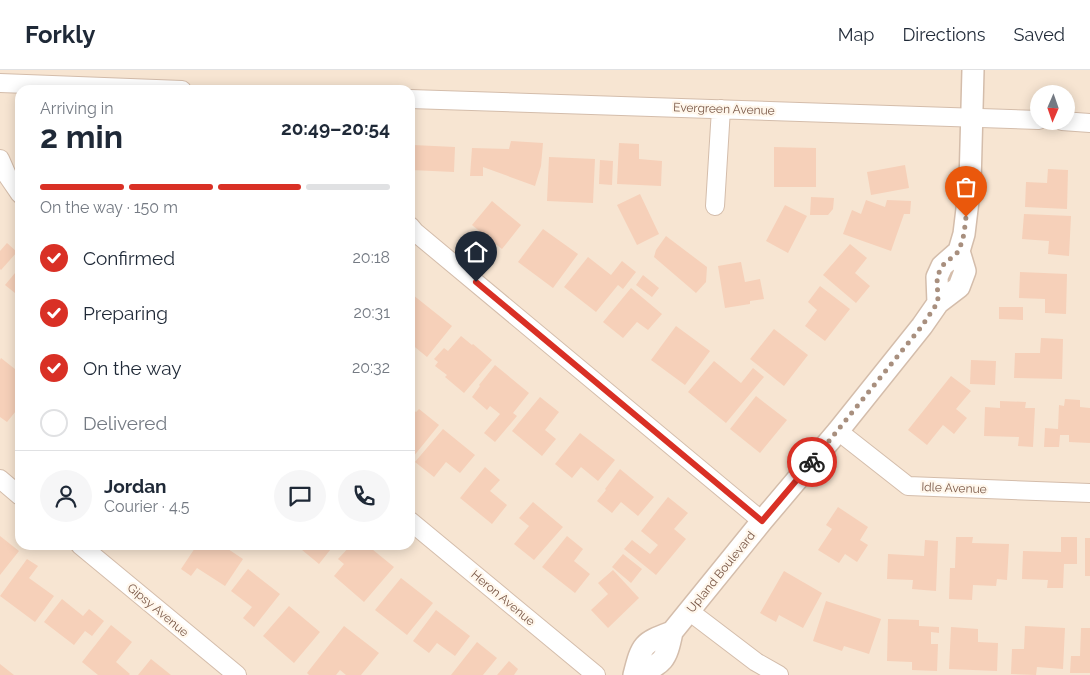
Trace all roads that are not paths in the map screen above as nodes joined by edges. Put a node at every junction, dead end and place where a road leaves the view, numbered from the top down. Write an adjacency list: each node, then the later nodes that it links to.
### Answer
1 (973, 70): 6 (street, Upland Boulevard)
2 (0, 83): 3 (street)
3 (52, 85)
4 (415, 99): 5 (street, Evergreen Avenue)
5 (721, 109): 6 (street, Evergreen Avenue); 12 (street)
6 (971, 118): 7 (street, Evergreen Avenue); 14 (street, Upland Boulevard)
7 (1030, 120)
8 (1075, 122): 9 (street)
9 (1090, 123)
10 (0, 159): 11 (street)
11 (15, 187)
12 (715, 206)
13 (415, 232): 18 (street)
14 (838, 431): 17 (street, Idle Avenue); 18 (street, Upland Boulevard)
15 (0, 479): 16 (street)
16 (15, 492)
17 (1090, 493)
18 (762, 521): 21 (street, Upland Boulevard)
19 (415, 525): 23 (street, Heron Avenue)
20 (86, 550): 22 (street, Gipsy Avenue)
21 (689, 611): 24 (street, Upland Boulevard); 25 (street)
22 (237, 675)
23 (596, 675)
24 (635, 675)
25 (779, 675)

